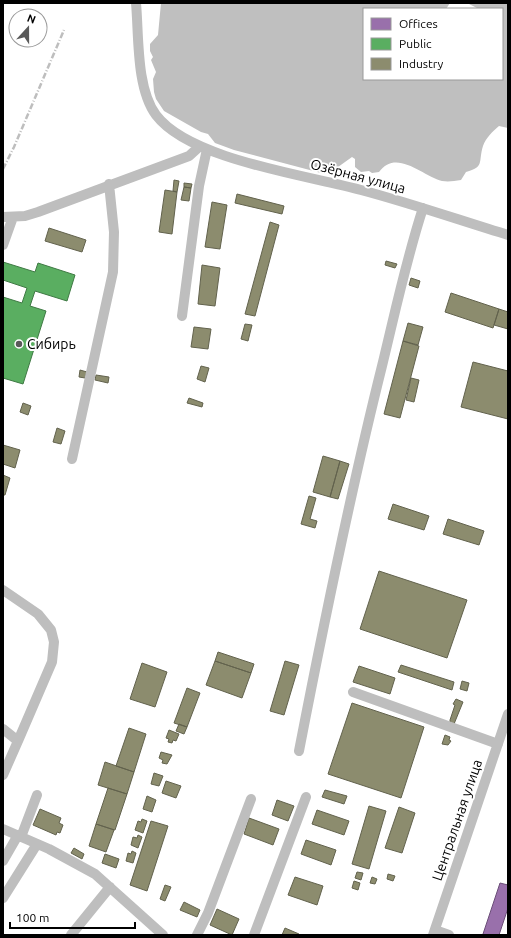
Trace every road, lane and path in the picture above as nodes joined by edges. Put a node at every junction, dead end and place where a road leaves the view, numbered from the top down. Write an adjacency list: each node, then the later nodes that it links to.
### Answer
1 (136, 3): 2 (street, Озёрная улица)
2 (204, 148): 3 (street); 4 (street, Озёрная улица); 8 (street)
3 (109, 184): 5 (street); 9 (street)
4 (423, 208): 6 (street, Озёрная улица); 16 (street)
5 (8, 217): 7 (street)
6 (508, 235)
7 (3, 245)
8 (182, 316)
9 (72, 459)
10 (3, 590): 14 (street)
11 (352, 692): 15 (street)
12 (508, 714): 15 (street, Центральная улица)
13 (3, 729): 14 (street)
14 (18, 741): 17 (street)
15 (498, 744): 27 (street, Центральная улица)
16 (299, 751)
17 (3, 776)
18 (37, 795): 22 (street)
19 (306, 797): 31 (street)
20 (251, 799): 30 (street)
21 (3, 829): 22 (street)
22 (19, 836): 23 (street); 24 (street)
23 (37, 844): 25 (street); 26 (street)
24 (3, 861)
25 (110, 888): 28 (street); 29 (street)
26 (3, 898)
27 (434, 933): 32 (street)
28 (71, 935)
29 (163, 935)
30 (197, 935)
31 (254, 935)
32 (449, 935)

